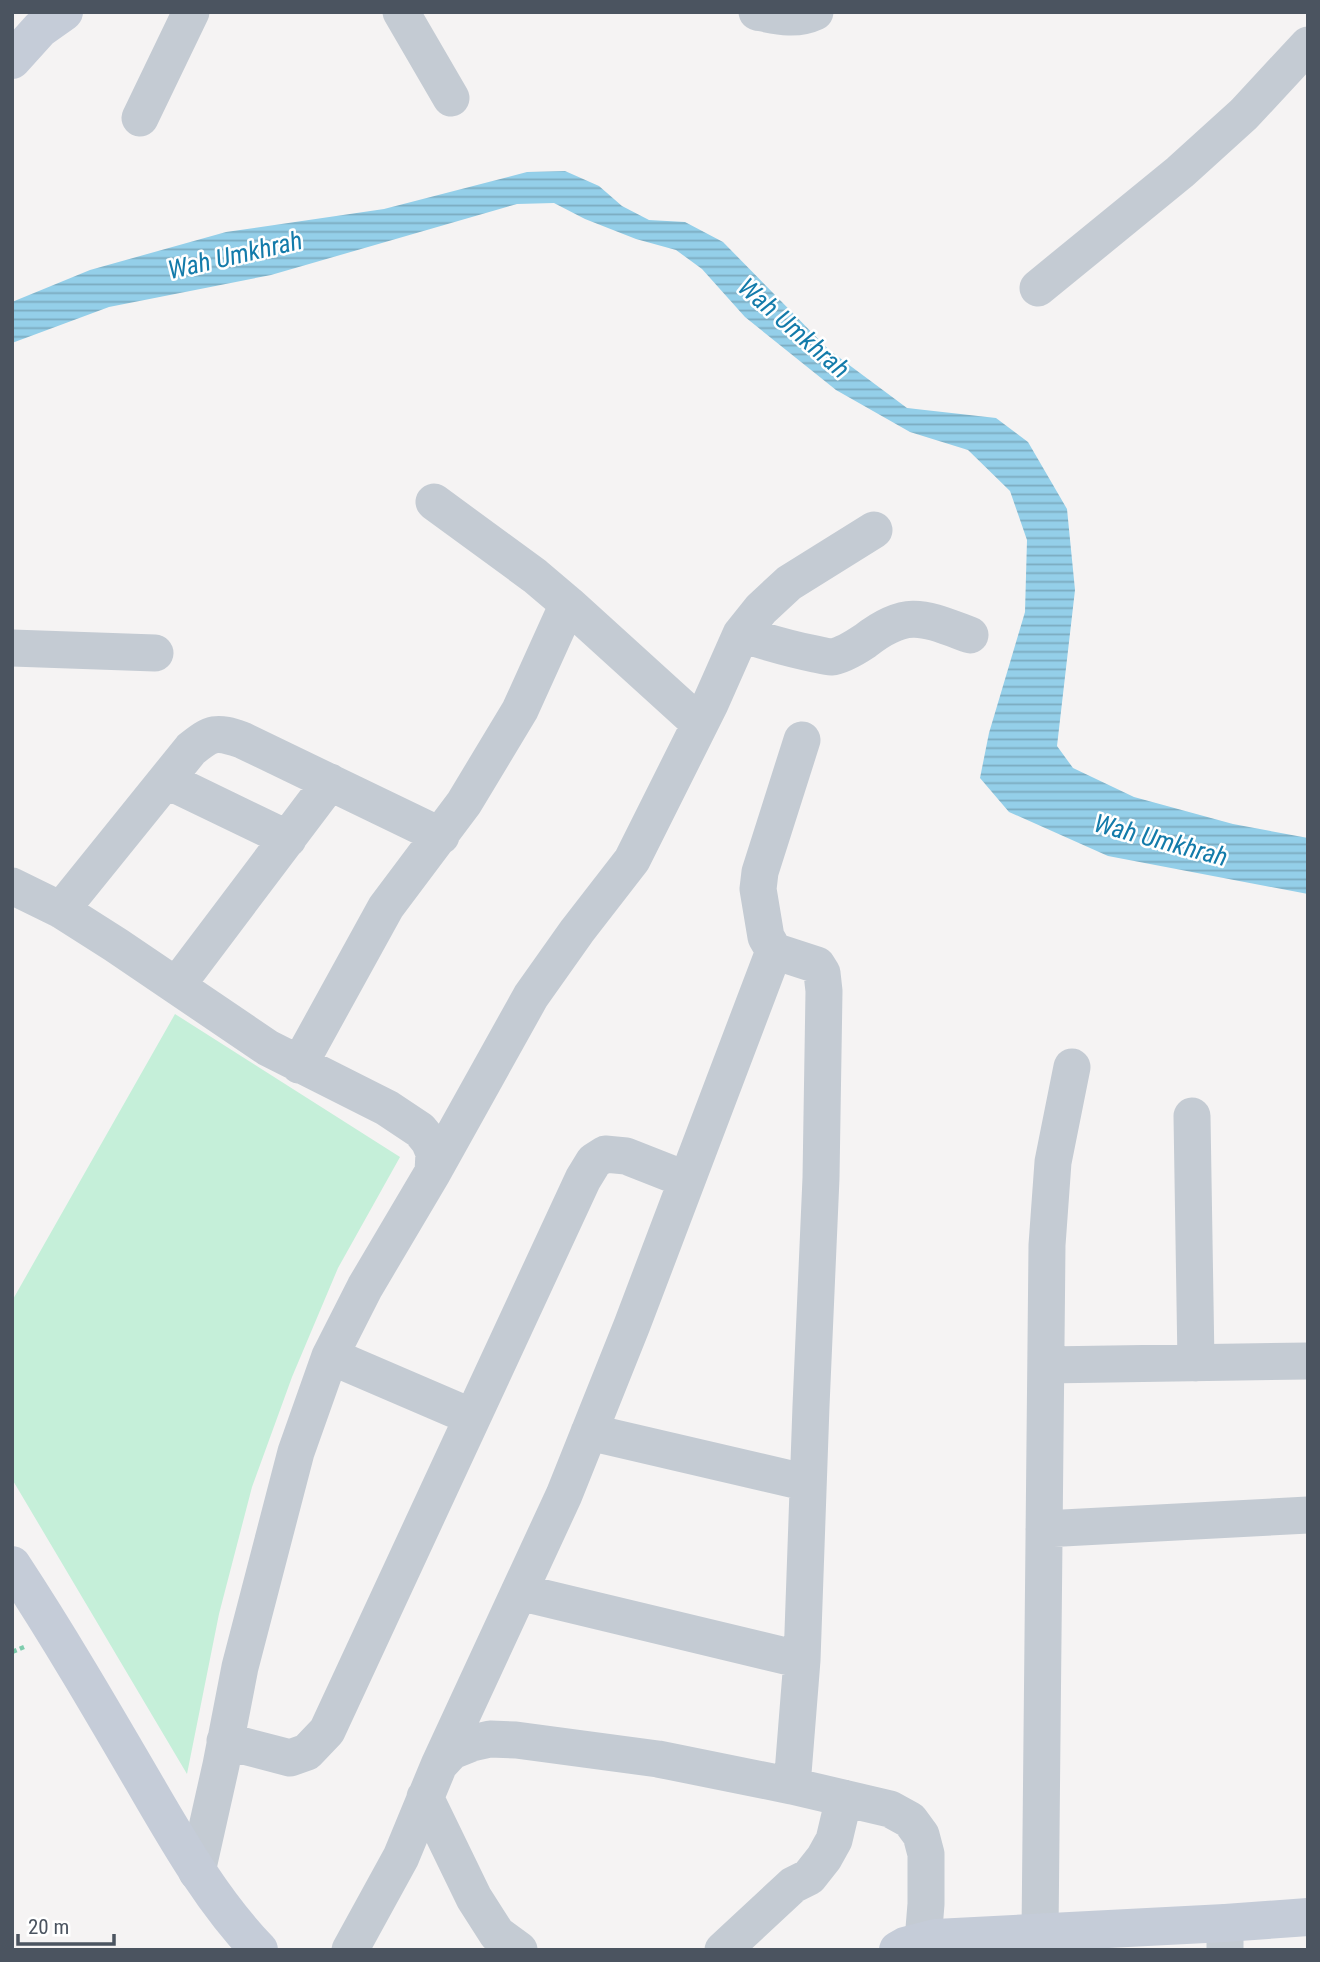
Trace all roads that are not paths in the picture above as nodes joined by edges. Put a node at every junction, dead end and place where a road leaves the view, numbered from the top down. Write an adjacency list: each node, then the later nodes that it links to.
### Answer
1 (64, 12): 7 (street)
2 (191, 12): 9 (street)
3 (401, 12): 8 (street)
4 (757, 12): 5 (street)
5 (815, 12)
6 (1308, 45): 10 (street)
7 (12, 60)
8 (451, 98)
9 (140, 118)
10 (1038, 288)
11 (434, 502): 13 (street)
12 (874, 530): 14 (street)
13 (568, 604): 18 (street); 22 (street)
14 (741, 634): 15 (street); 18 (street)
15 (971, 635)
16 (12, 648): 17 (street)
17 (155, 653)
18 (699, 723): 31 (street)
19 (802, 740): 26 (street)
20 (166, 780): 21 (street); 23 (street); 25 (street)
21 (330, 782): 22 (street); 23 (street)
22 (441, 836): 28 (street)
23 (288, 839): 27 (street)
24 (12, 886): 25 (street)
25 (61, 910): 27 (street)
26 (774, 951): 32 (street); 39 (street)
27 (177, 985): 28 (street)
28 (299, 1065): 31 (street)
29 (1072, 1067): 36 (street)
30 (1192, 1116): 35 (street)
31 (433, 1172): 33 (street)
32 (687, 1181): 37 (street); 38 (street)
33 (330, 1356): 37 (street); 45 (street)
34 (1308, 1361): 35 (street)
35 (1196, 1363): 36 (street)
36 (1046, 1365): 41 (street)
37 (472, 1418): 45 (street)
38 (589, 1432): 39 (street); 43 (street)
39 (808, 1483): 44 (street)
40 (1308, 1515): 41 (street)
41 (1044, 1529): 51 (street)
42 (12, 1565): 49 (street)
43 (519, 1592): 44 (street); 46 (street)
44 (802, 1660): 47 (street)
45 (225, 1741): 49 (street)
46 (432, 1781): 47 (street); 55 (street); 56 (street)
47 (792, 1786): 48 (street)
48 (844, 1798): 53 (street); 57 (street)
49 (197, 1872): 54 (street)
50 (1308, 1916): 52 (street)
51 (1040, 1933): 52 (street); 53 (street)
52 (1225, 1936)
53 (910, 1945)
54 (259, 1950)
55 (350, 1950)
56 (519, 1950)
57 (723, 1950)

